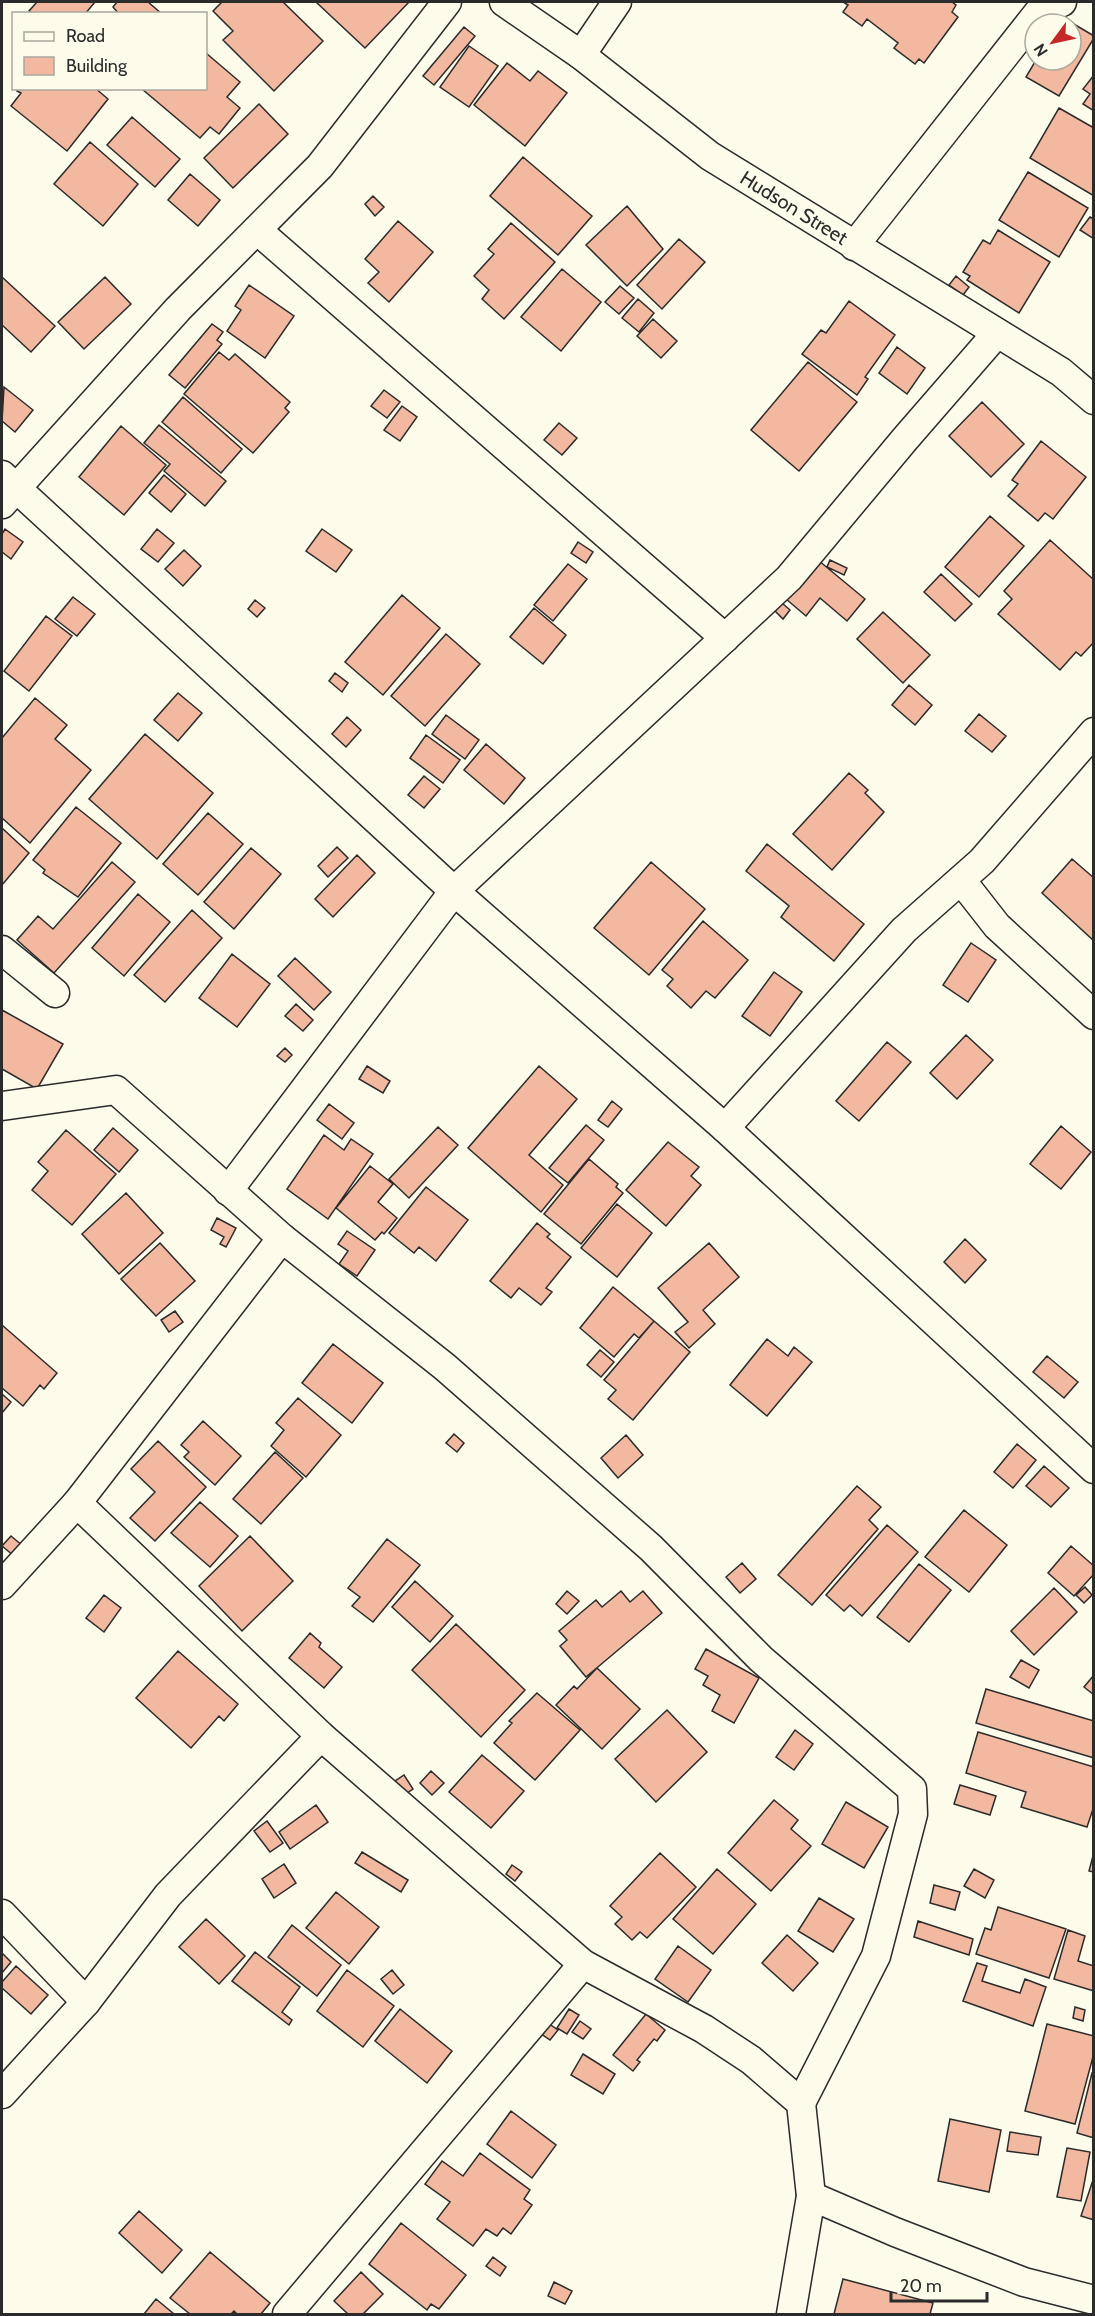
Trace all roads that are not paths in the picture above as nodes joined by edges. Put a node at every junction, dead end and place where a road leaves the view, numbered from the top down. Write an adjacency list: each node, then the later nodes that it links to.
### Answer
1 (447, 2): 6 (street)
2 (504, 2): 5 (street, Hudson Street)
3 (617, 2): 5 (street)
4 (1062, 2): 7 (street)
5 (581, 55): 7 (street, Hudson Street)
6 (256, 230): 10 (street); 11 (street)
7 (855, 246): 8 (street, Hudson Street)
8 (997, 333): 9 (street, Hudson Street); 11 (street)
9 (1094, 400)
10 (6, 489): 14 (street)
11 (725, 638): 14 (street)
12 (1094, 732): 13 (street)
13 (961, 880): 17 (street); 19 (street)
14 (454, 891): 19 (street); 20 (street)
15 (2, 950): 16 (street)
16 (55, 993)
17 (1094, 1016)
18 (2, 1106): 20 (street)
19 (725, 1128): 22 (street)
20 (228, 1191): 21 (street)
21 (282, 1238): 23 (street); 30 (street)
22 (1094, 1469)
23 (77, 1503): 24 (street); 25 (street)
24 (2, 1584)
25 (321, 1736): 27 (street); 28 (street)
26 (2, 1914): 28 (street)
27 (583, 1964): 30 (street); 33 (street)
28 (86, 2002): 29 (street)
29 (2, 2094)
30 (801, 2103): 31 (street)
31 (811, 2196): 32 (street); 34 (street)
32 (1094, 2300)
33 (287, 2314)
34 (791, 2314)

